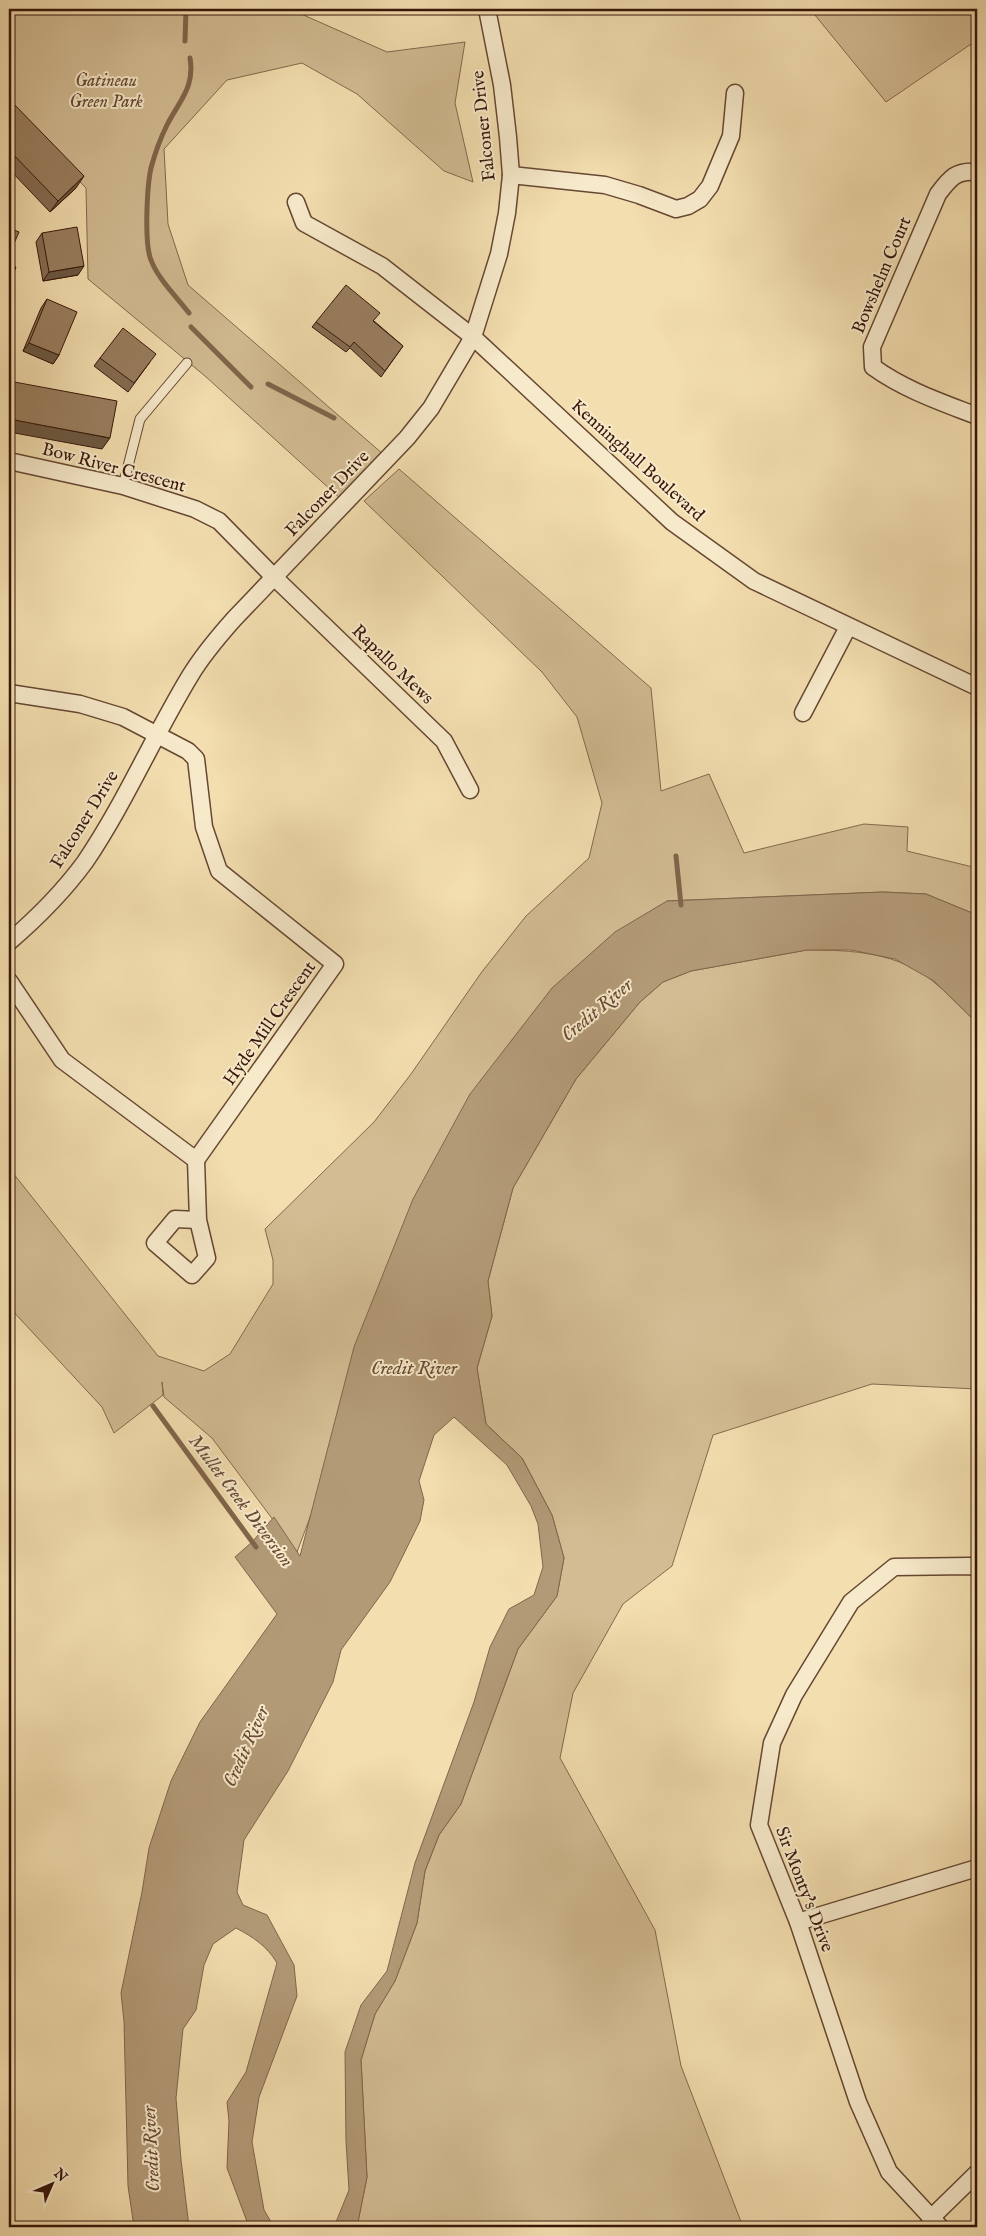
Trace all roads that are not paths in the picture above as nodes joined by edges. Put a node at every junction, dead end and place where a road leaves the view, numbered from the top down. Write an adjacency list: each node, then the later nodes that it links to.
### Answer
1 (487, 9): 4 (street, Falconer Drive)
2 (735, 93): 4 (street)
3 (977, 172): 8 (street, Bowshelm Court)
4 (511, 175): 6 (street, Falconer Drive)
5 (296, 202): 6 (street, Kenninghall Boulevard)
6 (473, 337): 11 (street, Falconer Drive); 12 (street, Kenninghall Boulevard)
7 (187, 363): 10 (lane)
8 (977, 416)
9 (9, 461): 10 (street, Bow River Crescent)
10 (123, 486): 11 (street, Bow River Crescent)
11 (274, 577): 16 (street, Falconer Drive); 17 (street, Rapallo Mews)
12 (848, 627): 13 (street, Kenninghall Boulevard); 15 (street)
13 (977, 687)
14 (9, 693): 16 (street)
15 (803, 713)
16 (158, 735): 18 (street, Falconer Drive); 20 (street, Hyde Mill Crescent)
17 (470, 790)
18 (9, 942)
19 (9, 981): 20 (street)
20 (196, 1160): 21 (street)
21 (198, 1220)
22 (977, 1568): 24 (street, Sir Monty's Drive)
23 (977, 1868): 24 (street)
24 (798, 1922): 26 (street, Sir Monty's Drive)
25 (977, 2174): 26 (street)
26 (935, 2223)

